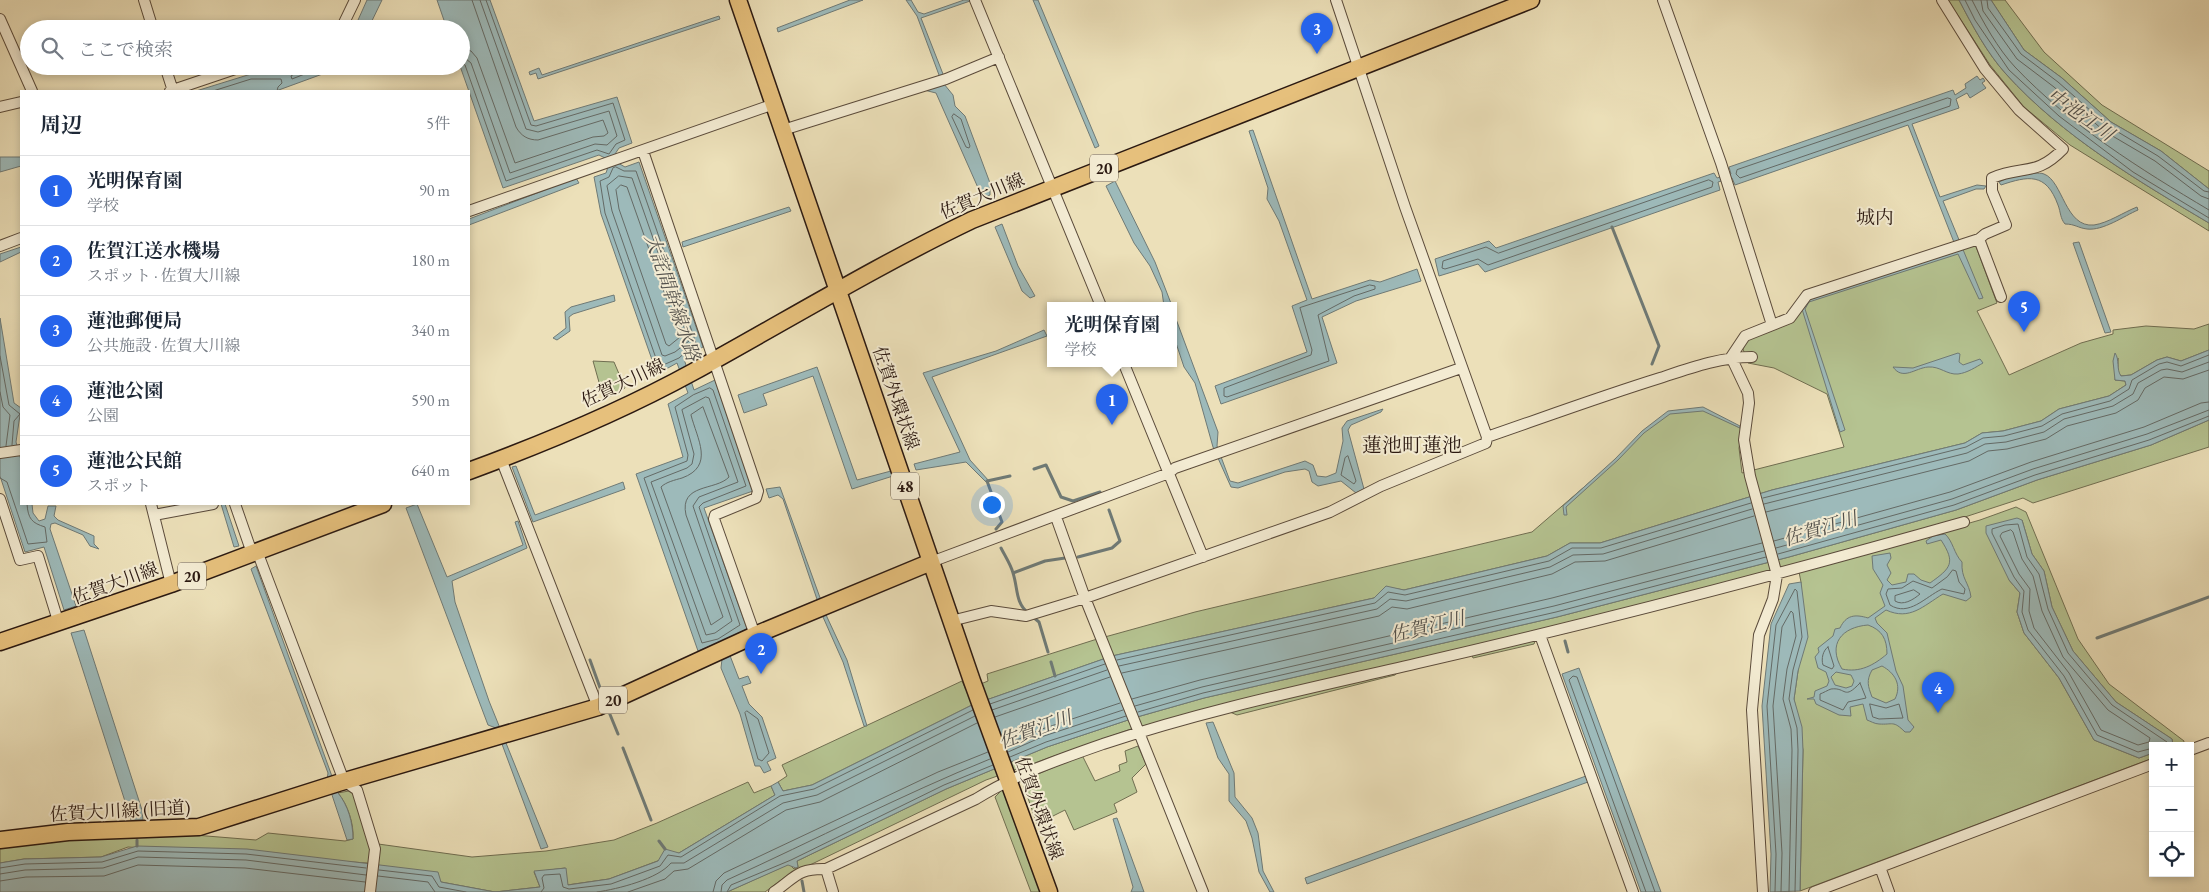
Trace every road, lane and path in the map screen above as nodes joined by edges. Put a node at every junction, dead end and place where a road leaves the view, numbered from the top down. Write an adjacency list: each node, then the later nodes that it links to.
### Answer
1 (144, 0): 10 (street)
2 (356, 0): 11 (street)
3 (738, 0): 22 (main road, 佐賀外環状線 / 48)
4 (975, 0): 12 (street)
5 (1336, 0): 14 (street)
6 (1531, 0): 14 (main road, 佐賀大川線 / 20)
7 (1664, 0): 34 (street)
8 (1942, 0): 29 (street)
9 (0, 19): 13 (street)
10 (150, 20)
11 (345, 20)
12 (999, 57): 24 (street); 26 (street)
13 (20, 64)
14 (1360, 68): 26 (main road, 佐賀大川線 / 20); 39 (street)
15 (25, 75): 18 (street)
16 (168, 75): 19 (street)
17 (218, 75): 20 (street)
18 (32, 90)
19 (172, 90)
20 (175, 90)
21 (20, 102): 23 (street)
22 (774, 104): 24 (main road, 佐賀外環状線 / 48); 25 (street)
23 (0, 108)
24 (783, 130): 31 (main road, 佐賀外環状線 / 48)
25 (643, 151): 27 (street); 37 (street)
26 (1053, 188): 31 (main road, 佐賀大川線 / 20); 33 (street)
27 (470, 211)
28 (20, 238): 30 (street)
29 (1979, 239): 32 (street); 34 (street)
30 (0, 246)
31 (838, 290): 37 (main road, 佐賀大川線 / 20); 56 (main road, 佐賀外環状線 / 48)
32 (2001, 297)
33 (1099, 302)
34 (1772, 325): 35 (street)
35 (1731, 357): 36 (street); 40 (street); 57 (street)
36 (1752, 357)
37 (714, 360): 43 (main road, 佐賀大川線 / 20); 62 (street)
38 (1125, 367): 45 (street)
39 (1461, 368): 40 (street); 45 (street)
40 (1487, 437): 55 (street)
41 (20, 450): 42 (street)
42 (0, 453)
43 (501, 459): 44 (main road, 佐賀大川線 / 20); 65 (street)
44 (470, 471)
45 (1169, 473): 52 (street); 55 (street)
46 (0, 499): 61 (street)
47 (151, 505): 51 (street)
48 (208, 505): 51 (street)
49 (234, 505): 54 (street)
50 (380, 505): 54 (main road, 佐賀大川線 / 20)
51 (154, 515): 58 (street)
52 (1056, 517): 56 (street); 59 (street)
53 (1964, 522): 57 (street)
54 (255, 552): 58 (main road, 佐賀大川線 / 20); 71 (street)
55 (1203, 557): 59 (street)
56 (931, 562): 60 (main road, 佐賀外環状線 / 48); 62 (main road, 20)
57 (1776, 572): 63 (street); 81 (street)
58 (171, 584): 61 (main road, 佐賀大川線 / 20)
59 (1085, 598): 60 (street); 66 (street)
60 (951, 621): 70 (main road, 佐賀外環状線 / 48)
61 (60, 624): 64 (main road, 佐賀大川線 / 20)
62 (755, 635): 65 (main road, 佐賀大川線 (旧道) / 20)
63 (1540, 635): 66 (street); 80 (street)
64 (0, 642)
65 (598, 707): 71 (main road, 佐賀大川線 (旧道) / 20)
66 (1137, 730): 70 (street); 79 (street)
67 (2209, 743): 68 (street)
68 (2194, 749)
69 (2149, 766): 73 (street)
70 (1007, 778): 74 (street); 78 (main road, 佐賀外環状線 / 48)
71 (336, 784): 72 (main road, 佐賀大川線 (旧道) / 20); 75 (street)
72 (0, 840)
73 (1880, 867): 82 (street); 83 (street)
74 (826, 869): 76 (street); 77 (street)
75 (370, 892)
76 (774, 892)
77 (834, 892)
78 (1049, 892)
79 (1203, 892)
80 (1633, 892)
81 (1762, 892)
82 (1814, 892)
83 (1889, 892)

